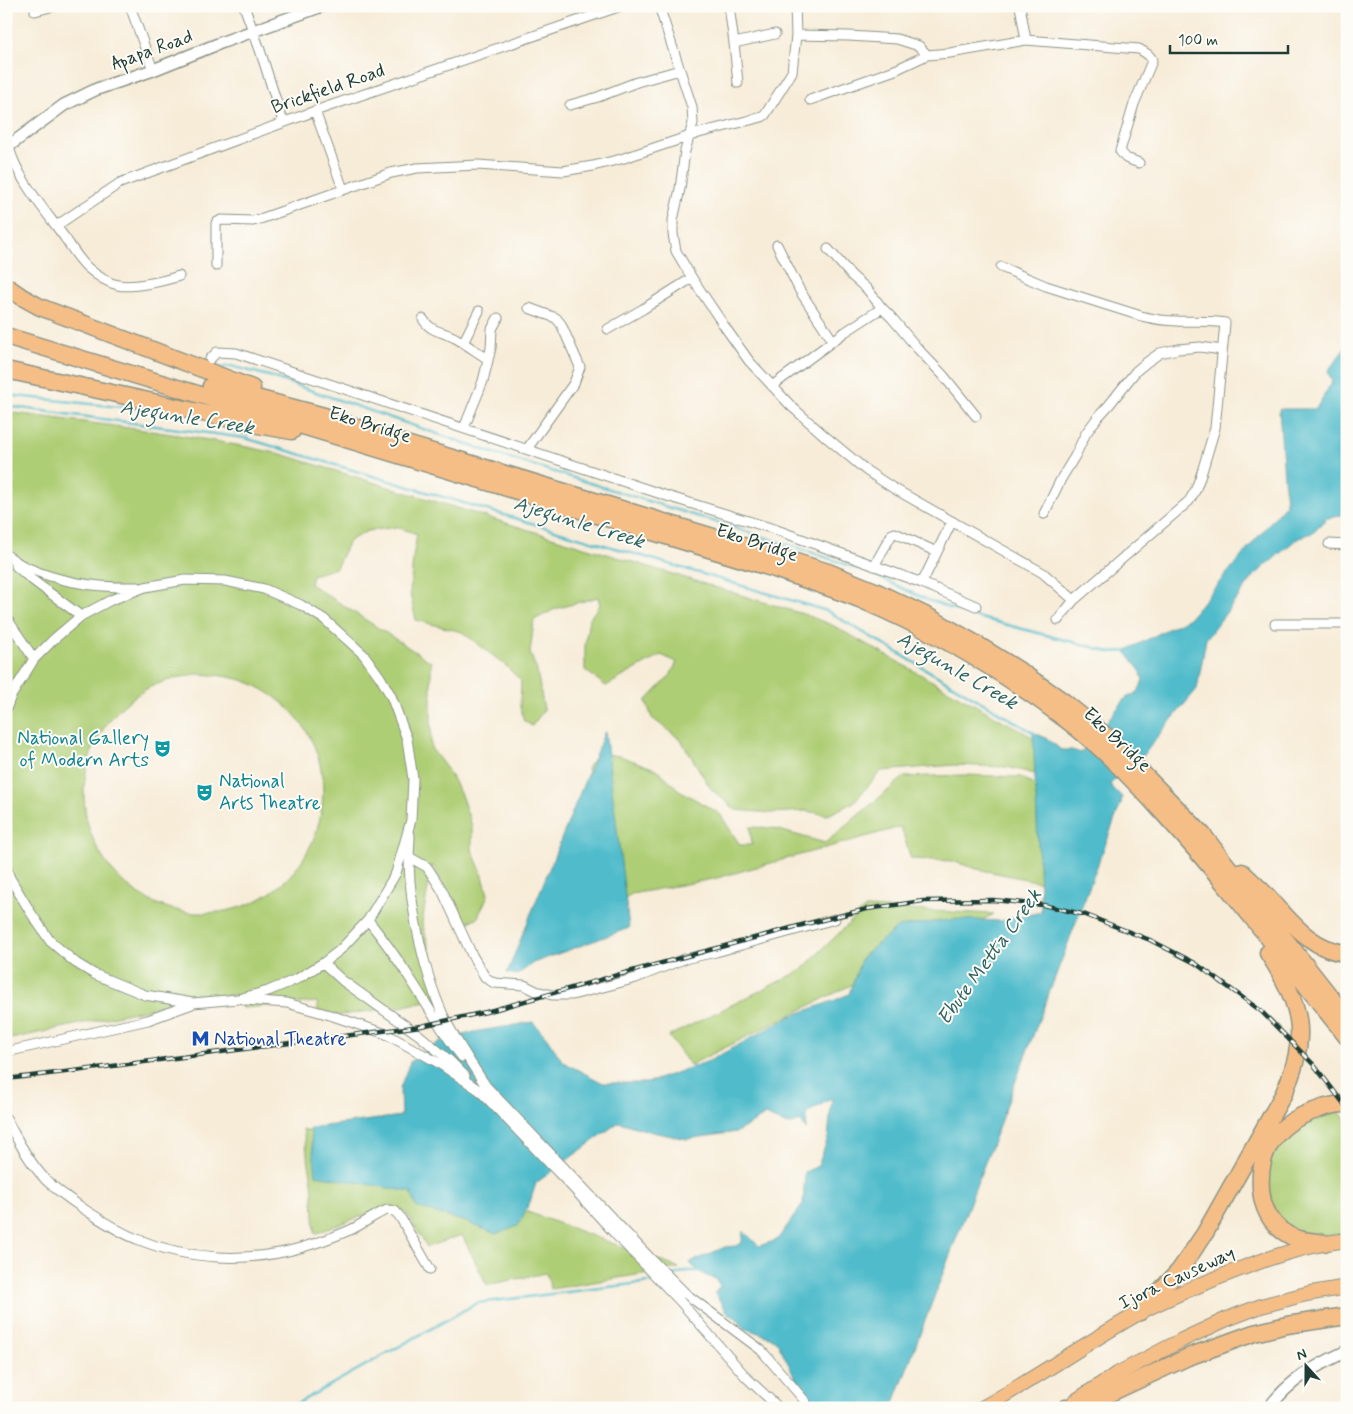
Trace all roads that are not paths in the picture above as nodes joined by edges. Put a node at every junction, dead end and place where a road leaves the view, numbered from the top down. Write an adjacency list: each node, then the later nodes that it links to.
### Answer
1 (54, 6): 10 (street)
2 (130, 6): 17 (street)
3 (244, 6): 11 (street)
4 (322, 6): 11 (street, Apapa Road)
5 (621, 6): 22 (street, Brickfield Road)
6 (659, 6): 18 (street)
7 (729, 6): 15 (street)
8 (795, 6): 13 (street)
9 (1020, 6): 14 (street)
10 (35, 11)
11 (252, 32): 17 (street, Apapa Road); 23 (street)
12 (775, 34): 15 (street)
13 (796, 36): 16 (street); 24 (street)
14 (1026, 40): 16 (street); 26 (street)
15 (734, 43): 19 (street)
16 (927, 55): 20 (street)
17 (152, 70): 25 (street, Apapa Road)
18 (680, 70): 21 (street); 24 (street)
19 (738, 83)
20 (810, 100)
21 (570, 106)
22 (314, 110): 23 (street, Brickfield Road); 27 (street)
23 (283, 122): 28 (street, Brickfield Road)
24 (689, 137): 27 (street); 34 (street)
25 (7, 148): 28 (street)
26 (1139, 163)
27 (343, 189): 31 (street)
28 (56, 226): 33 (street)
29 (777, 246): 44 (street)
30 (828, 249): 37 (street)
31 (216, 266)
32 (1001, 266): 46 (street)
33 (179, 276)
34 (692, 278): 42 (street); 50 (street)
35 (6, 286): 51 (highway)
36 (529, 308): 55 (street)
37 (882, 308): 44 (street); 52 (street)
38 (479, 311): 45 (street)
39 (498, 318): 48 (street)
40 (423, 319): 45 (street)
41 (6, 324): 51 (highway, Eko Bridge)
42 (608, 329)
43 (6, 336): 54 (highway, Eko Bridge)
44 (833, 341): 50 (street)
45 (463, 343): 48 (street)
46 (1222, 350): 56 (street); 65 (street)
47 (210, 359): 53 (street)
48 (488, 359): 53 (street)
49 (6, 370): 54 (highway)
50 (772, 386): 57 (street)
51 (324, 416): 75 (highway, Eko Bridge)
52 (976, 416)
53 (464, 428): 55 (street)
54 (343, 439): 78 (highway, Eko Bridge)
55 (527, 449): 62 (street)
56 (1044, 514)
57 (952, 521): 60 (street); 65 (street)
58 (1330, 544): 59 (street)
59 (1347, 545)
60 (937, 552): 62 (street); 63 (street)
61 (6, 556): 64 (street); 67 (street)
62 (874, 566): 63 (street)
63 (922, 584): 66 (street)
64 (145, 587): 67 (street); 74 (street)
65 (1074, 600): 69 (street)
66 (976, 606)
67 (81, 616): 72 (street)
68 (6, 617): 72 (street)
69 (1058, 620)
70 (1275, 624): 71 (street)
71 (1347, 624)
72 (34, 659): 73 (street)
73 (6, 709)
74 (411, 820): 76 (street); 80 (street)
75 (1203, 835): 81 (highway); 85 (highway, Eko Bridge)
76 (409, 857): 79 (street); 86 (street)
77 (6, 867): 84 (street)
78 (1220, 877): 87 (highway, Eko Bridge); 97 (highway)
79 (835, 919)
80 (368, 920): 82 (street); 86 (street)
81 (1347, 954)
82 (323, 963): 83 (street); 89 (street)
83 (238, 999): 84 (street); 89 (street)
84 (193, 1003): 88 (street)
85 (1347, 1018)
86 (442, 1022): 89 (street)
87 (1347, 1037)
88 (6, 1052)
89 (483, 1088): 96 (street)
90 (1347, 1104): 93 (highway)
91 (6, 1118): 94 (street)
92 (1347, 1240): 93 (main road, Ijora Causeway)
93 (1324, 1243): 97 (main road, Ijora Causeway)
94 (430, 1269)
95 (1347, 1287): 104 (main road)
96 (682, 1297): 101 (street); 102 (street)
97 (1140, 1312): 100 (main road, Ijora Causeway)
98 (1347, 1316): 104 (highway)
99 (1347, 1351): 105 (street)
100 (997, 1403): 103 (main road, Ijora Causeway)
101 (807, 1404)
102 (779, 1408)
103 (982, 1408)
104 (1066, 1408)
105 (1269, 1408)

